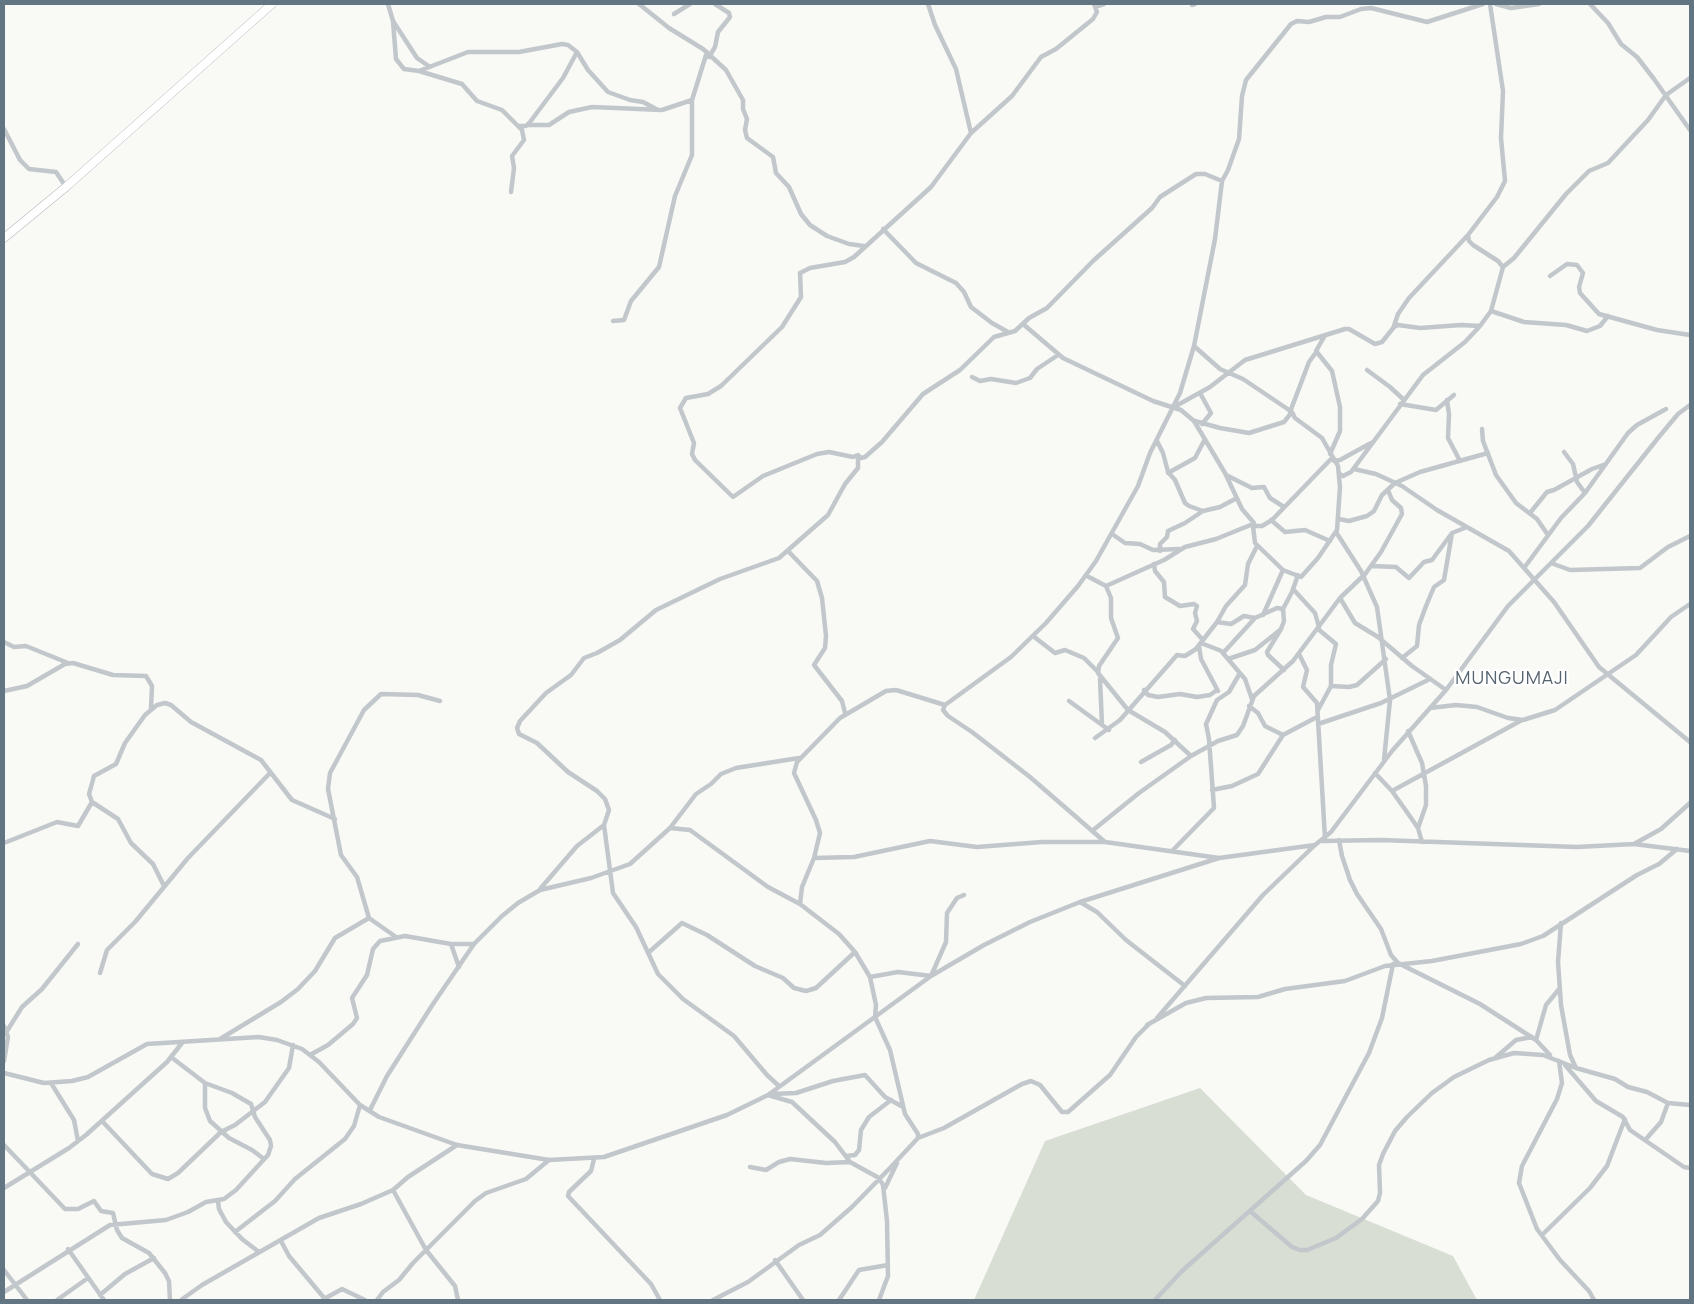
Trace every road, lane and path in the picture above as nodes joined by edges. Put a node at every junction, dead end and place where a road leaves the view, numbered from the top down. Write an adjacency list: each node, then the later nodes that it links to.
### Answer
1 (272, 4): 30 (highway)
2 (388, 4): 15 (street)
3 (638, 4): 17 (street)
4 (690, 4): 14 (street)
5 (715, 4): 17 (street)
6 (928, 4): 28 (street)
7 (1104, 4): 13 (street)
8 (1483, 4): 29 (street)
9 (1490, 4): 33 (street)
10 (1496, 4): 11 (street)
11 (1540, 4)
12 (1590, 4): 21 (street)
13 (1095, 5): 28 (street)
14 (674, 14)
15 (393, 21): 18 (street); 19 (street)
16 (577, 52): 18 (street); 23 (street); 24 (street)
17 (708, 54): 22 (street); 35 (street)
18 (430, 67): 19 (street)
19 (419, 71): 25 (street)
20 (1690, 78): 21 (street)
21 (1666, 95): 27 (street); 36 (street)
22 (692, 100): 23 (street); 40 (street)
23 (658, 110): 24 (street)
24 (528, 125): 25 (street)
25 (519, 126): 31 (street)
26 (4, 129): 30 (street)
27 (1690, 130)
28 (971, 133): 32 (street)
29 (1222, 181): 41 (street); 47 (street)
30 (66, 187): 34 (highway)
31 (511, 192)
32 (883, 229): 35 (street); 44 (street)
33 (1468, 235): 36 (street); 43 (street)
34 (4, 238)
35 (864, 246): 69 (street)
36 (1503, 267): 38 (street)
37 (1550, 276): 39 (street)
38 (1491, 311): 39 (street); 42 (street)
39 (1608, 316): 45 (street)
40 (613, 321)
41 (1023, 324): 44 (street); 49 (street)
42 (1480, 326): 43 (street); 56 (street)
43 (1394, 327): 46 (street)
44 (1008, 332): 69 (street)
45 (1690, 335)
46 (1324, 336): 48 (street); 51 (street)
47 (1194, 346): 51 (street); 58 (street)
48 (1317, 351): 60 (street); 70 (street)
49 (1058, 355): 52 (street); 58 (street)
50 (1367, 370): 56 (street)
51 (1229, 371): 53 (street); 60 (street)
52 (972, 377)
53 (1200, 393): 58 (street); 62 (street)
54 (1454, 395): 55 (street)
55 (1447, 400): 56 (street); 71 (street)
56 (1401, 402): 66 (street)
57 (1690, 405): 99 (street)
58 (1173, 407): 61 (street); 65 (street)
59 (1666, 409): 72 (street)
60 (1291, 412): 62 (street); 70 (street)
61 (1194, 421): 62 (street); 64 (street)
62 (1202, 424)
63 (1482, 429): 68 (street)
64 (1205, 438): 74 (street); 76 (street)
65 (1157, 441): 74 (street); 91 (street)
66 (1372, 442): 70 (street); 73 (street)
67 (1564, 452): 77 (street)
68 (1488, 453): 71 (street); 84 (street)
69 (858, 455): 97 (street)
70 (1332, 458): 75 (street); 82 (street)
71 (1460, 461): 78 (street)
72 (1606, 464): 77 (street); 80 (street)
73 (1354, 469): 75 (street); 78 (street)
74 (1168, 473): 83 (street)
75 (1340, 474): 85 (street)
76 (1226, 475): 81 (street); 82 (street)
77 (1575, 478): 80 (street); 84 (street)
78 (1395, 483): 79 (street); 88 (street)
79 (1388, 490): 85 (street); 101 (street)
80 (1584, 492): 92 (street)
81 (1237, 498): 83 (street); 87 (street)
82 (1284, 507): 86 (street)
83 (1203, 511): 98 (street)
84 (1530, 513): 92 (street)
85 (1339, 519): 89 (street)
86 (1271, 520): 87 (street); 94 (street)
87 (1254, 525): 95 (street); 96 (street)
88 (1467, 527): 90 (street); 102 (street)
89 (1336, 532): 94 (street); 106 (street)
90 (1452, 533): 101 (street); 124 (street)
91 (1112, 534): 98 (street); 105 (street)
92 (1548, 535): 102 (street)
93 (1690, 536): 99 (street)
94 (1330, 541): 104 (street)
95 (1258, 546): 103 (street); 115 (street)
96 (1185, 547): 98 (street); 100 (street)
97 (788, 550): 149 (street); 173 (street)
98 (1160, 551)
99 (1551, 563): 107 (street)
100 (1154, 564): 108 (street); 121 (street)
101 (1371, 566): 106 (street)
102 (1524, 568): 107 (street)
103 (1283, 570): 104 (street); 113 (street)
104 (1298, 575): 109 (street)
105 (1087, 576): 108 (street); 118 (street)
106 (1363, 576): 110 (street); 119 (street)
107 (1534, 579): 131 (street); 137 (street)
108 (1106, 586): 129 (street)
109 (1293, 589): 112 (street); 116 (street)
110 (1340, 598): 116 (street); 119 (street)
111 (1690, 604): 131 (street)
112 (1283, 608): 113 (street); 117 (street)
113 (1263, 615): 114 (street)
114 (1255, 618): 115 (street); 122 (street)
115 (1217, 622): 121 (street)
116 (1318, 628): 123 (street); 134 (street)
117 (1281, 629): 125 (street); 128 (street)
118 (1033, 636): 129 (street); 144 (street)
119 (1383, 641): 124 (street); 126 (street)
120 (4, 642): 127 (street)
121 (1201, 643): 122 (street); 135 (street); 136 (street)
122 (1222, 652): 125 (street)
123 (1298, 654): 128 (street); 150 (street)
124 (1402, 658): 133 (street)
125 (1228, 659): 130 (street)
126 (1386, 659): 134 (street); 141 (street)
127 (68, 663): 138 (street); 147 (street)
128 (1284, 670): 140 (street)
129 (1097, 671): 132 (street)
130 (1240, 673): 139 (street); 140 (street)
131 (1608, 675): 151 (street); 159 (street)
132 (1100, 678): 148 (street); 153 (street)
133 (1430, 679): 137 (street); 141 (street)
134 (1332, 686): 150 (street)
135 (1144, 690): 136 (street); 148 (street)
136 (1217, 690): 139 (street)
137 (1446, 690): 146 (street)
138 (4, 691)
139 (1220, 697): 160 (street)
140 (1252, 699): 145 (street)
141 (1390, 700): 152 (street); 163 (street)
142 (440, 701): 172 (street)
143 (1070, 701): 153 (street)
144 (945, 706): 149 (street); 176 (street)
145 (1250, 706): 156 (street); 160 (street)
146 (1430, 708): 151 (street); 155 (street)
147 (151, 709): 165 (street); 170 (street)
148 (1128, 710): 154 (street); 158 (street)
149 (845, 713): 162 (street)
150 (1317, 714): 152 (street); 156 (street)
151 (1523, 720): 167 (street)
152 (1318, 724): 177 (street)
153 (1102, 725): 154 (street)
154 (1109, 730): 157 (street)
155 (1408, 731): 163 (street); 167 (street)
156 (1283, 735): 168 (street)
157 (1095, 738)
158 (1175, 740): 161 (street); 164 (street)
159 (1690, 742)
160 (1210, 746): 161 (street); 168 (street)
161 (1191, 756): 176 (street)
162 (799, 758): 174 (street); 187 (street)
163 (1384, 761): 166 (street)
164 (1141, 762)
165 (270, 773): 172 (street); 190 (street)
166 (1375, 773): 169 (street); 177 (street)
167 (1424, 774): 169 (street); 175 (street)
168 (1212, 790): 184 (street)
169 (1392, 791): 175 (street)
170 (92, 802): 181 (street); 190 (street)
171 (1690, 803): 182 (street)
172 (335, 819): 195 (street)
173 (604, 825): 189 (street); 191 (street)
174 (670, 828): 189 (street); 194 (street)
175 (1418, 828): 180 (street)
176 (1092, 831): 179 (street)
177 (1323, 839): 178 (street); 183 (street)
178 (1339, 840): 180 (street); 203 (street)
179 (1105, 842): 184 (street); 187 (street)
180 (1422, 842): 182 (street)
181 (4, 843)
182 (1634, 844): 185 (street)
183 (1316, 845): 188 (street); 208 (street)
184 (1173, 850): 188 (street)
185 (1677, 850): 186 (street); 196 (street)
186 (1690, 851)
187 (814, 858): 194 (street)
188 (1219, 858): 193 (street)
189 (610, 870): 191 (street); 202 (street)
190 (164, 886): 205 (street)
191 (540, 890): 200 (street)
192 (964, 894): 206 (street)
193 (1080, 902): 206 (street); 208 (street)
194 (800, 904): 201 (street)
195 (369, 918): 197 (street); 215 (street)
196 (1561, 923): 203 (street); 209 (street)
197 (396, 937): 199 (street); 218 (street)
198 (78, 944): 213 (street)
199 (451, 944): 200 (street); 204 (street)
200 (474, 944): 204 (street)
201 (855, 952): 202 (street); 207 (street)
202 (648, 953): 228 (street)
203 (1396, 964): 211 (street); 214 (street); 259 (street)
204 (459, 967): 236 (street)
205 (100, 973)
206 (931, 976): 207 (street); 210 (street)
207 (870, 977): 210 (street)
208 (1185, 986): 211 (street)
209 (1560, 988): 214 (street); 224 (street)
210 (875, 1017): 228 (street); 234 (street)
211 (1147, 1025): 240 (street)
212 (4, 1026): 213 (street)
213 (7, 1031): 222 (street)
214 (1534, 1038): 220 (street); 221 (street)
215 (218, 1040): 216 (street); 217 (street)
216 (182, 1043): 219 (street); 226 (street)
217 (293, 1045): 218 (street); 235 (street)
218 (310, 1055): 232 (street)
219 (171, 1057): 227 (street); 238 (street)
220 (1553, 1058): 221 (street); 223 (street)
221 (1494, 1059): 259 (street)
222 (4, 1061)
223 (1562, 1062): 224 (street); 237 (street); 262 (street)
224 (1576, 1068): 231 (street)
225 (4, 1073): 226 (street)
226 (51, 1083): 242 (street)
227 (205, 1083): 235 (street); 239 (street)
228 (779, 1086): 229 (street)
229 (768, 1095): 230 (street); 245 (street); 246 (street)
230 (891, 1100): 234 (street); 245 (street)
231 (1668, 1103): 233 (street); 241 (street)
232 (360, 1105): 236 (street); 261 (street)
233 (1690, 1105)
234 (903, 1107): 240 (street)
235 (252, 1108): 239 (street); 248 (street)
236 (370, 1110): 244 (street)
237 (1625, 1119): 241 (street); 262 (street)
238 (102, 1121): 239 (street); 242 (street)
239 (220, 1132): 248 (street)
240 (918, 1138): 247 (street)
241 (1646, 1139): 252 (street)
242 (78, 1141): 253 (street)
243 (4, 1145): 253 (street)
244 (457, 1145): 249 (street); 257 (street)
245 (846, 1156): 250 (street)
246 (594, 1158): 249 (street); 284 (street)
247 (899, 1158): 254 (street); 256 (street)
248 (264, 1160): 258 (street)
249 (549, 1160): 265 (street)
250 (850, 1162): 251 (street); 254 (street)
251 (750, 1167)
252 (1690, 1168)
253 (29, 1171): 255 (street); 260 (street)
254 (879, 1178): 256 (street); 268 (street)
255 (4, 1188)
256 (885, 1189): 269 (street)
257 (392, 1190): 263 (street); 265 (street)
258 (218, 1201): 260 (street); 261 (street)
259 (1250, 1211): 289 (street)
260 (115, 1223): 264 (street); 267 (street)
261 (235, 1232): 266 (street)
262 (1542, 1235): 290 (street)
263 (281, 1241): 266 (street); 280 (street)
264 (68, 1250): 271 (street); 272 (street)
265 (426, 1250): 282 (street); 283 (street)
266 (259, 1252): 279 (street)
267 (154, 1258): 274 (street); 278 (street)
268 (775, 1260): 285 (street); 286 (street)
269 (888, 1265): 287 (street); 288 (street)
270 (4, 1270): 272 (street)
271 (88, 1278): 274 (street); 276 (street)
272 (15, 1286): 273 (street); 275 (street)
273 (4, 1292)
274 (100, 1295): 277 (street)
275 (27, 1300)
276 (57, 1300)
277 (104, 1300)
278 (170, 1300)
279 (181, 1300)
280 (324, 1300): 281 (street)
281 (365, 1300)
282 (377, 1300)
283 (458, 1300)
284 (660, 1300)
285 (713, 1300)
286 (803, 1300)
287 (839, 1300)
288 (879, 1300)
289 (1155, 1300)
290 (1594, 1300)

